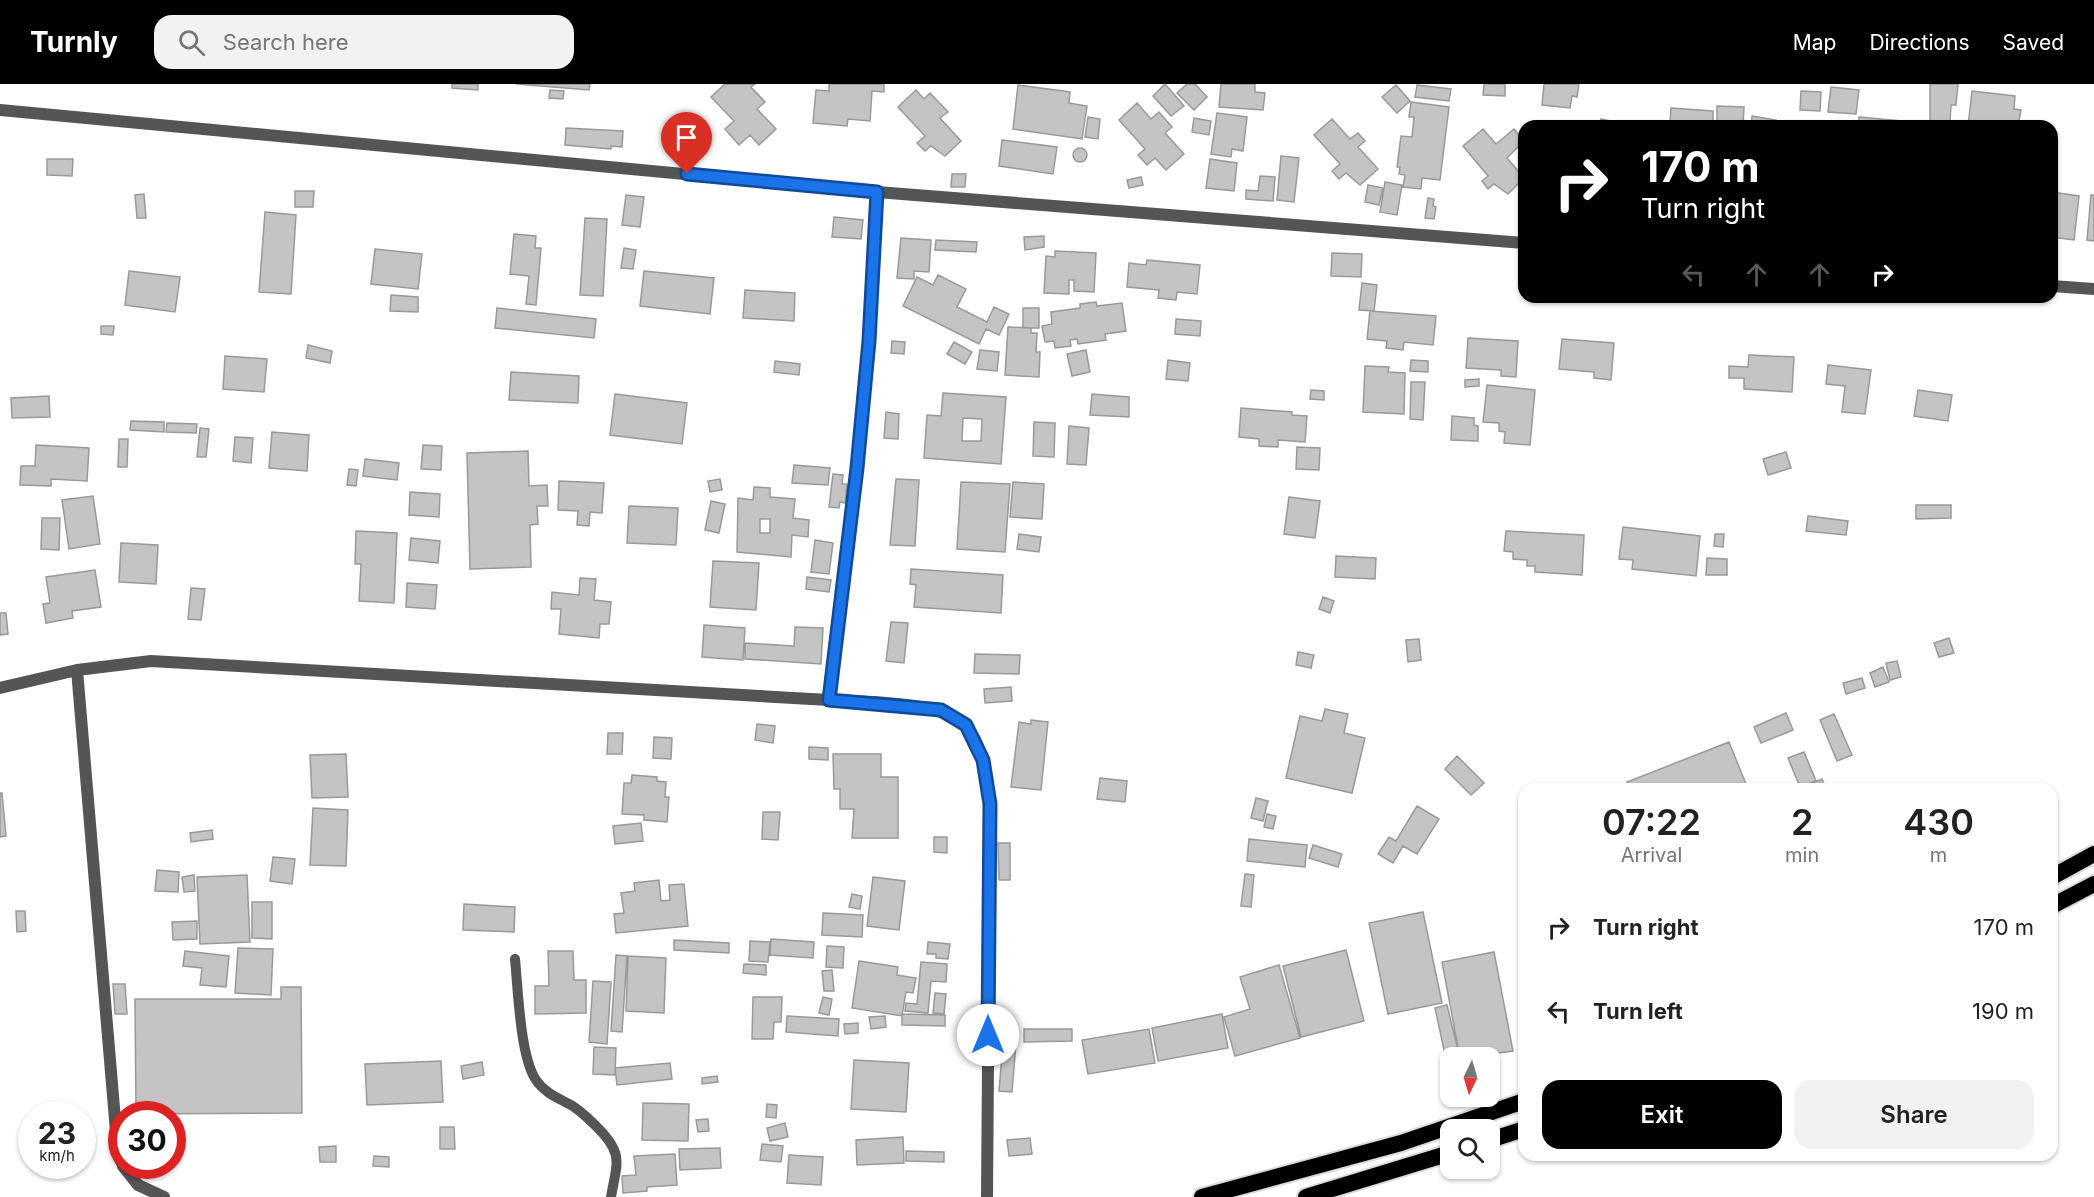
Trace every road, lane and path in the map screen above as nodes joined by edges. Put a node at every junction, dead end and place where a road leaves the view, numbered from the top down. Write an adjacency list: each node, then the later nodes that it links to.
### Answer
1 (0, 110): 2 (street)
2 (877, 192): 3 (street); 8 (street)
3 (1518, 243)
4 (2058, 286): 5 (street)
5 (2094, 289)
6 (77, 670): 7 (street); 8 (street); 14 (street)
7 (0, 688)
8 (829, 700): 22 (street)
9 (2094, 854): 10 (highway)
10 (2058, 874)
11 (2094, 884): 12 (highway)
12 (2058, 903)
13 (514, 958): 21 (lane)
14 (113, 1101)
15 (1518, 1103): 23 (highway)
16 (1518, 1131): 17 (highway)
17 (1500, 1137)
18 (1440, 1156): 24 (highway)
19 (133, 1179): 20 (street)
20 (164, 1197)
21 (611, 1197)
22 (987, 1197)
23 (1202, 1197)
24 (1306, 1197)

